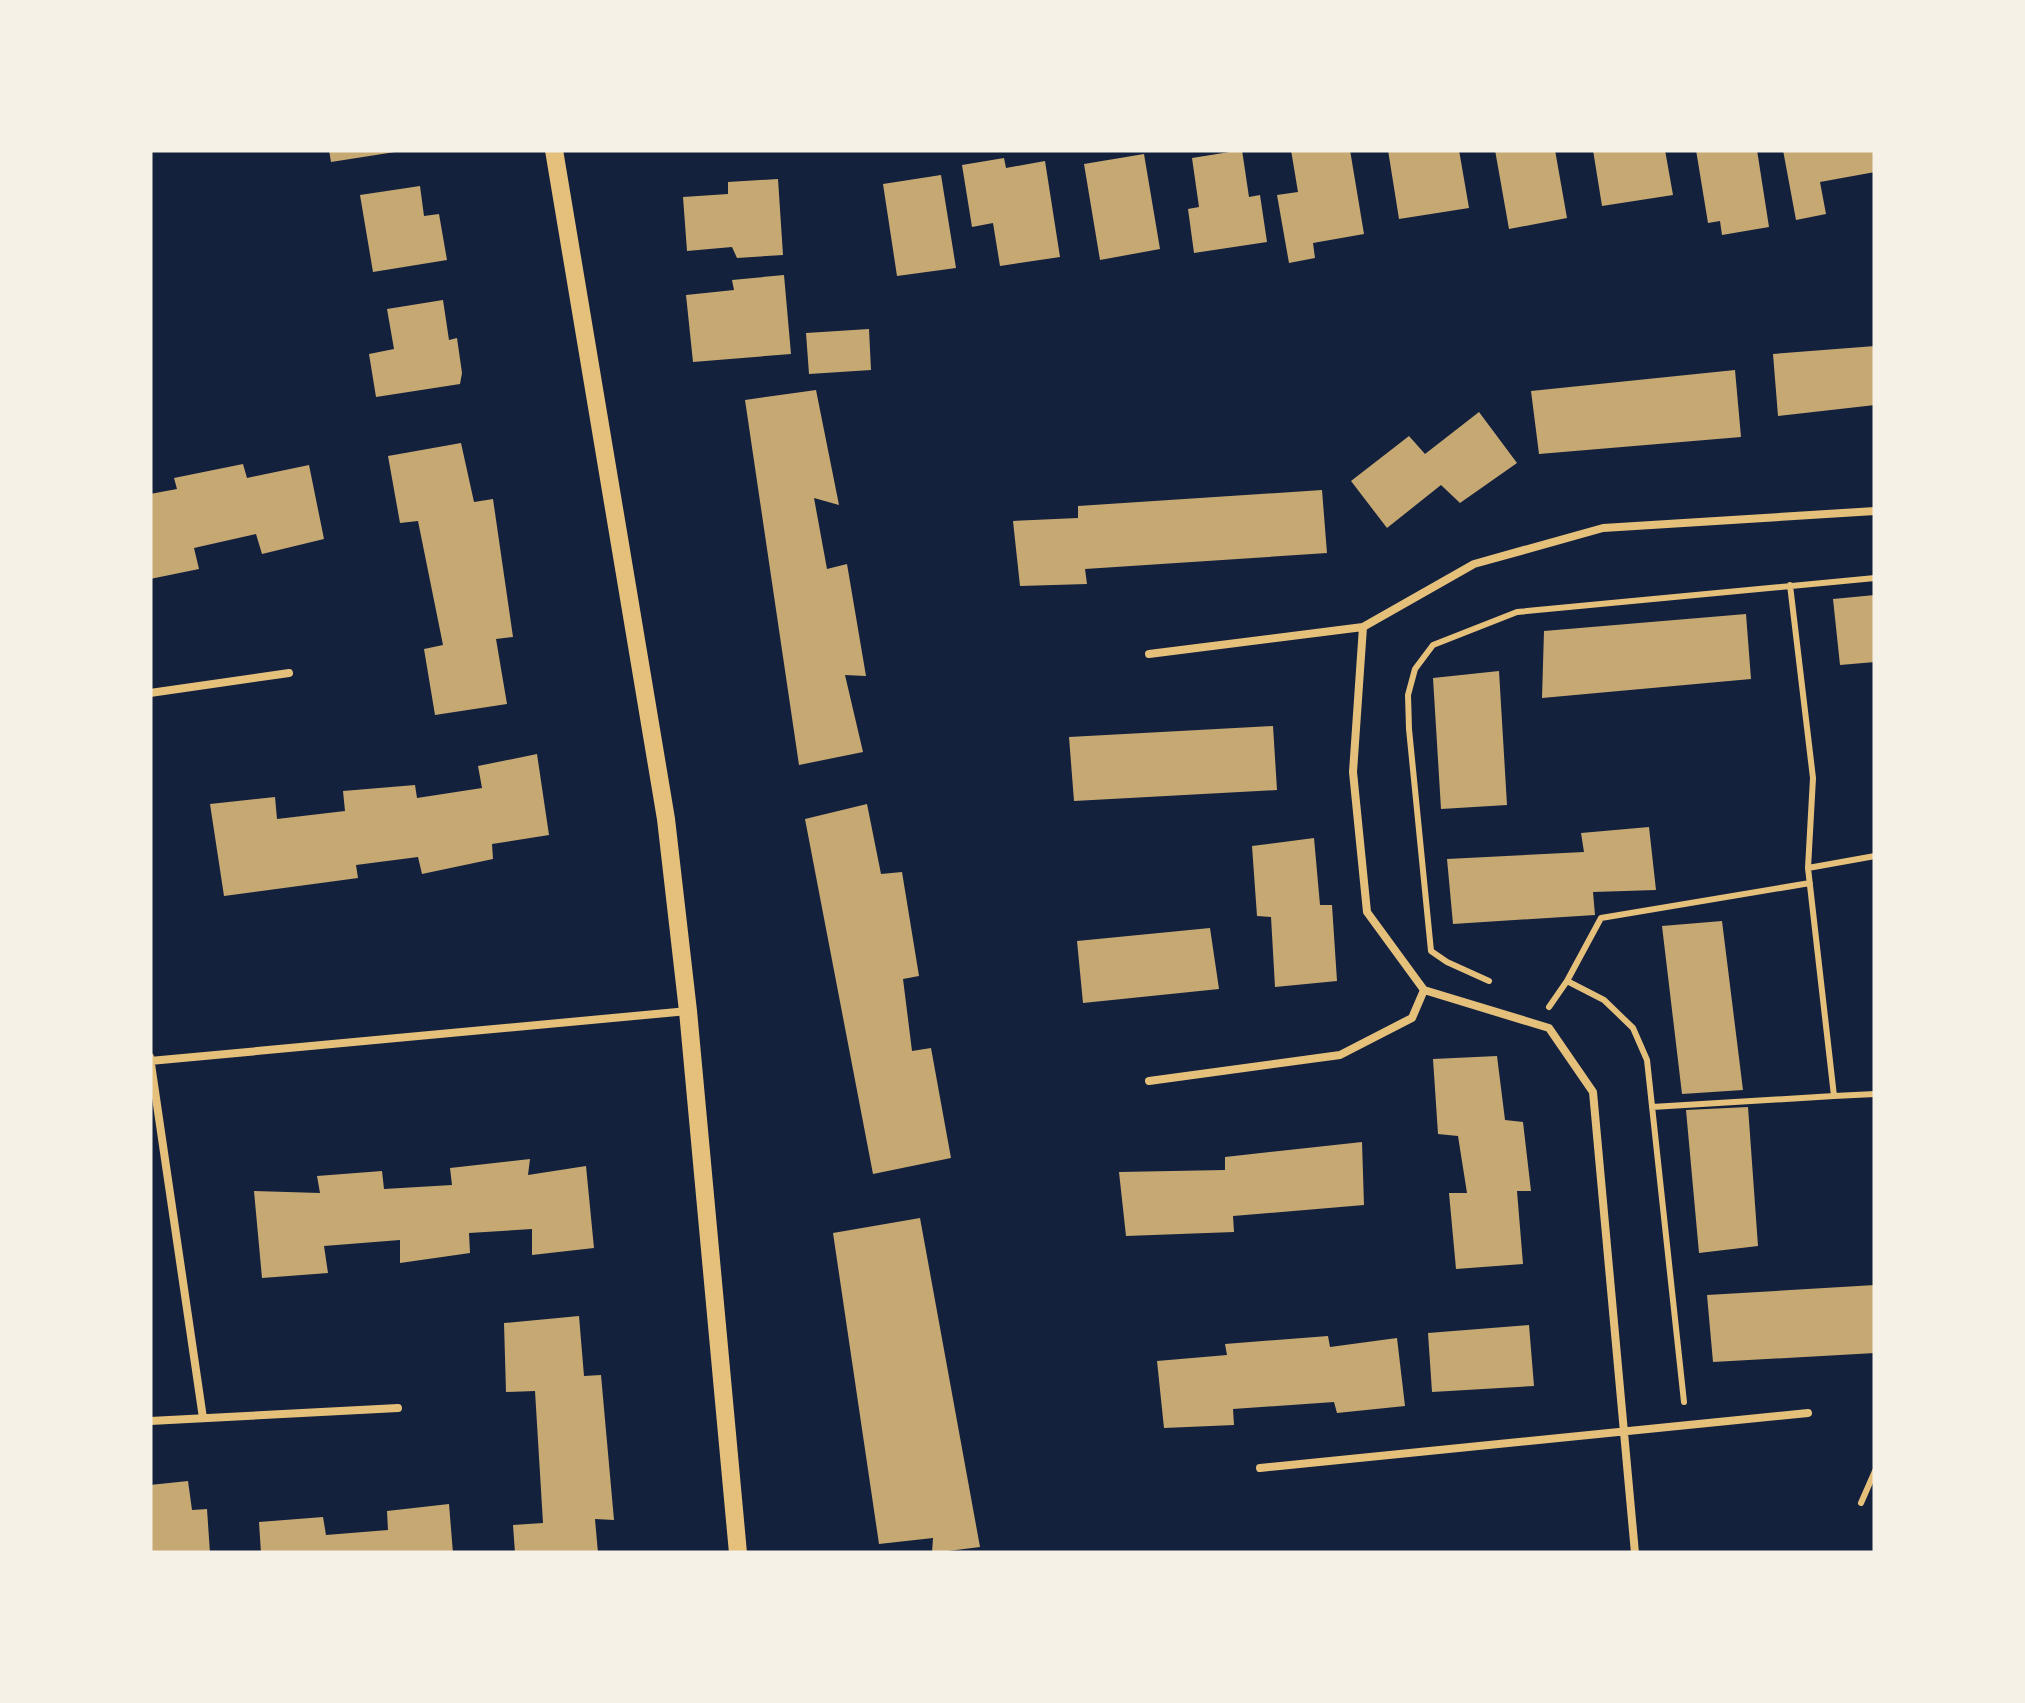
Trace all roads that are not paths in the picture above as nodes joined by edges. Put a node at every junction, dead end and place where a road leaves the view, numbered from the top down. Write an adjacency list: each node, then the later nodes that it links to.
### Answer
1 (554, 150): 8 (street)
2 (1875, 510): 3 (lane)
3 (1363, 627): 4 (lane); 7 (lane)
4 (1149, 654)
5 (290, 673): 6 (lane)
6 (150, 693)
7 (1424, 990): 10 (lane); 15 (lane)
8 (688, 1011): 9 (lane); 17 (street)
9 (150, 1060): 13 (lane)
10 (1149, 1080)
11 (398, 1408): 13 (lane)
12 (1808, 1413): 15 (lane)
13 (203, 1418): 14 (lane)
14 (150, 1421)
15 (1624, 1432): 16 (lane); 18 (lane)
16 (1260, 1468)
17 (738, 1553)
18 (1635, 1553)

